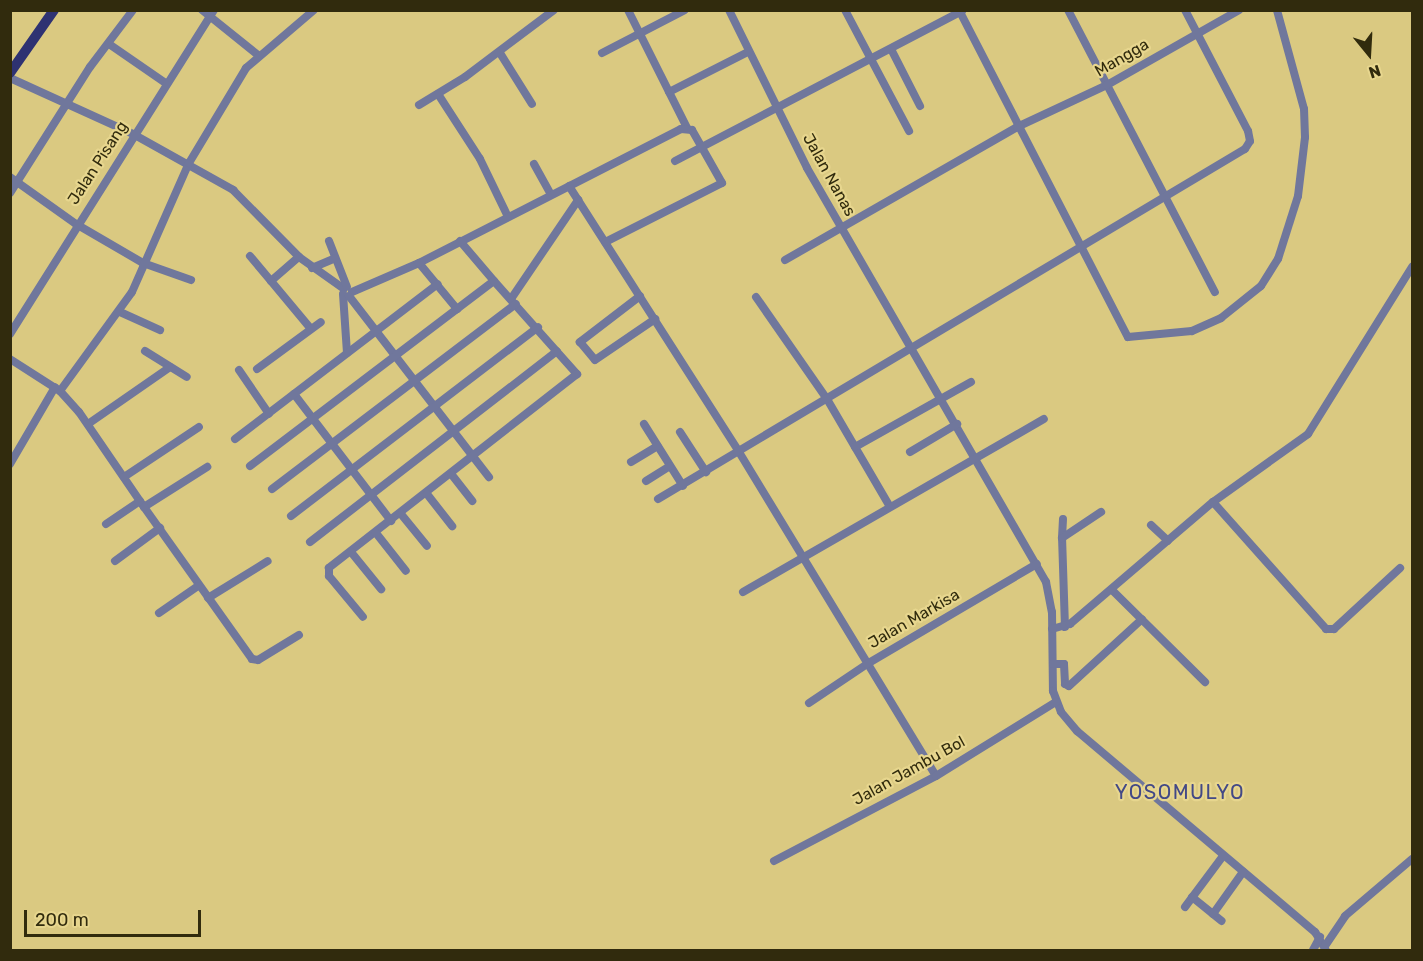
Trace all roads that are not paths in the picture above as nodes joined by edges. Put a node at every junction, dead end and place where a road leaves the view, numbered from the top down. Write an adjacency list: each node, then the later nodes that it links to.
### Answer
1 (54, 10): 25 (main road)
2 (133, 10): 18 (street)
3 (202, 10): 15 (street)
4 (314, 10): 23 (street)
5 (554, 10): 20 (street)
6 (628, 10): 17 (street)
7 (685, 10): 17 (street)
8 (729, 10): 22 (street, Jalan Nanas)
9 (844, 10): 24 (street)
10 (1068, 10): 28 (street)
11 (1185, 10): 16 (street)
12 (1239, 10): 16 (street, Mangga)
13 (1276, 10): 56 (street)
14 (960, 11): 19 (street); 36 (street)
15 (212, 13): 23 (street); 27 (street, Jalan Pisang)
16 (1196, 32): 28 (street, Mangga); 48 (street)
17 (639, 33): 21 (street); 29 (street)
18 (109, 44): 27 (street); 31 (street)
19 (891, 49): 24 (street); 34 (street)
20 (500, 52): 30 (street); 32 (street)
21 (602, 52)
22 (748, 52): 29 (street); 35 (street, Jalan Nanas)
23 (258, 56): 42 (street)
24 (872, 60): 35 (street); 38 (street)
25 (10, 73)
26 (10, 78): 31 (street)
27 (166, 84): 39 (street, Jalan Pisang)
28 (1107, 85): 36 (street, Mangga); 48 (street)
29 (669, 92): 37 (street)
30 (438, 94): 33 (street); 50 (street)
31 (67, 102): 39 (street); 44 (street)
32 (532, 104)
33 (420, 105)
34 (920, 106)
35 (776, 110): 40 (street); 52 (street, Jalan Nanas)
36 (1017, 127): 52 (street, Mangga); 56 (street)
37 (687, 128): 40 (street); 45 (street)
38 (909, 130)
39 (133, 134): 42 (street); 51 (street, Jalan Pisang)
40 (705, 147): 41 (street); 55 (street)
41 (675, 161)
42 (189, 163): 58 (street); 61 (street)
43 (534, 164): 47 (street)
44 (14, 179): 46 (street); 51 (street)
45 (569, 186): 47 (street); 49 (street)
46 (10, 193)
47 (551, 195): 50 (street)
48 (1165, 197): 56 (street); 70 (street)
49 (578, 200): 55 (street); 73 (street)
50 (508, 217): 54 (street)
51 (76, 224): 61 (street); 82 (street, Jalan Pisang)
52 (841, 228): 60 (street, Mangga); 83 (street, Jalan Nanas)
53 (329, 241): 59 (street)
54 (460, 241): 62 (street); 67 (street)
55 (605, 242): 71 (street)
56 (1079, 246): 83 (street)
57 (250, 256): 66 (street)
58 (299, 257): 64 (street); 66 (street)
59 (335, 258): 64 (street); 69 (street)
60 (785, 260)
61 (143, 263): 65 (street); 75 (street)
62 (419, 263): 68 (street); 69 (street)
63 (1413, 267): 134 (street)
64 (312, 268): 69 (street)
65 (191, 280)
66 (271, 281): 79 (street)
67 (494, 281): 73 (street); 74 (street)
68 (438, 284): 74 (street); 81 (street)
69 (347, 291): 81 (street); 86 (street)
70 (1215, 292)
71 (640, 296): 76 (street); 76 (street)
72 (756, 297): 97 (street)
73 (513, 302): 78 (street); 93 (street)
74 (457, 309): 87 (street)
75 (120, 312): 80 (street); 95 (street)
76 (655, 319): 114 (street)
77 (321, 322): 79 (street)
78 (538, 327): 85 (street); 99 (street)
79 (311, 329): 90 (street)
80 (160, 330)
81 (376, 330): 86 (street); 87 (street)
82 (10, 334)
83 (913, 348): 97 (street); 98 (street, Jalan Nanas)
84 (145, 351): 89 (street)
85 (557, 351): 107 (street); 116 (street)
86 (347, 353): 96 (street)
87 (397, 356): 93 (street); 102 (street)
88 (10, 359): 95 (street)
89 (170, 367): 92 (street); 103 (street)
90 (256, 369)
91 (239, 370): 100 (street)
92 (187, 378)
93 (415, 382): 99 (street); 110 (street)
94 (971, 382): 98 (street)
95 (57, 389): 103 (street); 118 (street)
96 (294, 394): 100 (street); 102 (street)
97 (827, 399): 112 (street); 114 (street)
98 (943, 399): 105 (street, Jalan Nanas); 112 (street)
99 (435, 407): 107 (street); 122 (street)
100 (269, 414): 109 (street)
101 (1044, 419): 115 (street)
102 (314, 420): 110 (street); 119 (street)
103 (88, 424): 125 (street)
104 (644, 424): 111 (street)
105 (957, 424): 113 (street); 115 (street, Jalan Nanas)
106 (199, 427): 125 (street)
107 (454, 432): 116 (street); 131 (street)
108 (680, 432): 123 (street)
109 (235, 439)
110 (333, 444): 122 (street); 129 (street)
111 (658, 446): 117 (street); 120 (street)
112 (855, 447): 136 (street)
113 (910, 452)
114 (739, 453): 123 (street); 152 (street)
115 (976, 457): 136 (street); 155 (street, Jalan Nanas)
116 (474, 458): 124 (street); 126 (street)
117 (631, 462)
118 (10, 464)
119 (250, 466)
120 (670, 466): 127 (street); 128 (street)
121 (207, 467): 135 (street)
122 (351, 470): 131 (street); 139 (street)
123 (706, 472): 128 (street)
124 (452, 475): 130 (street); 133 (street)
125 (124, 477): 135 (street)
126 (489, 477)
127 (646, 481)
128 (683, 486): 132 (street)
129 (272, 489)
130 (427, 494): 138 (street); 144 (street)
131 (371, 496): 141 (street); 149 (street)
132 (658, 500)
133 (472, 501)
134 (1213, 502): 148 (street); 156 (street)
135 (142, 504): 142 (street); 145 (street)
136 (889, 505): 152 (street)
137 (1101, 512): 147 (street)
138 (401, 514): 141 (street); 150 (street)
139 (291, 516)
140 (1063, 519): 147 (street)
141 (391, 521): 146 (street)
142 (106, 524)
143 (1151, 525): 148 (street)
144 (452, 526)
145 (160, 528): 153 (street); 158 (street)
146 (376, 533): 151 (street); 157 (street)
147 (1062, 538): 166 (street)
148 (1168, 541): 160 (street)
149 (310, 542)
150 (427, 546)
151 (351, 552): 159 (street); 164 (street)
152 (803, 557): 161 (street); 168 (street)
153 (115, 561)
154 (268, 561): 162 (street)
155 (1037, 564): 166 (street, Jalan Nanas); 168 (street, Jalan Markisa)
156 (1400, 568)
157 (406, 571)
158 (198, 586): 162 (street); 163 (street)
159 (381, 589)
160 (1112, 590): 165 (street); 166 (street)
161 (743, 592)
162 (208, 598): 167 (street)
163 (159, 613)
164 (363, 617)
165 (1142, 620): 169 (street); 170 (street)
166 (1059, 628): 169 (street)
167 (299, 635)
168 (867, 664): 172 (street, Jalan Markisa); 173 (street)
169 (1053, 664): 171 (street)
170 (1205, 682)
171 (1056, 702): 173 (street, Jalan Jambu Bol); 174 (street)
172 (809, 703)
173 (936, 776): 176 (street, Jalan Jambu Bol)
174 (1223, 856): 177 (street); 178 (street)
175 (1413, 859): 183 (street)
176 (774, 861)
177 (1243, 872): 180 (street); 182 (street)
178 (1192, 897): 179 (street); 180 (street)
179 (1185, 907)
180 (1214, 914): 181 (street)
181 (1222, 921)
182 (1320, 937): 183 (street); 184 (street)
183 (1326, 948)
184 (1313, 951)

